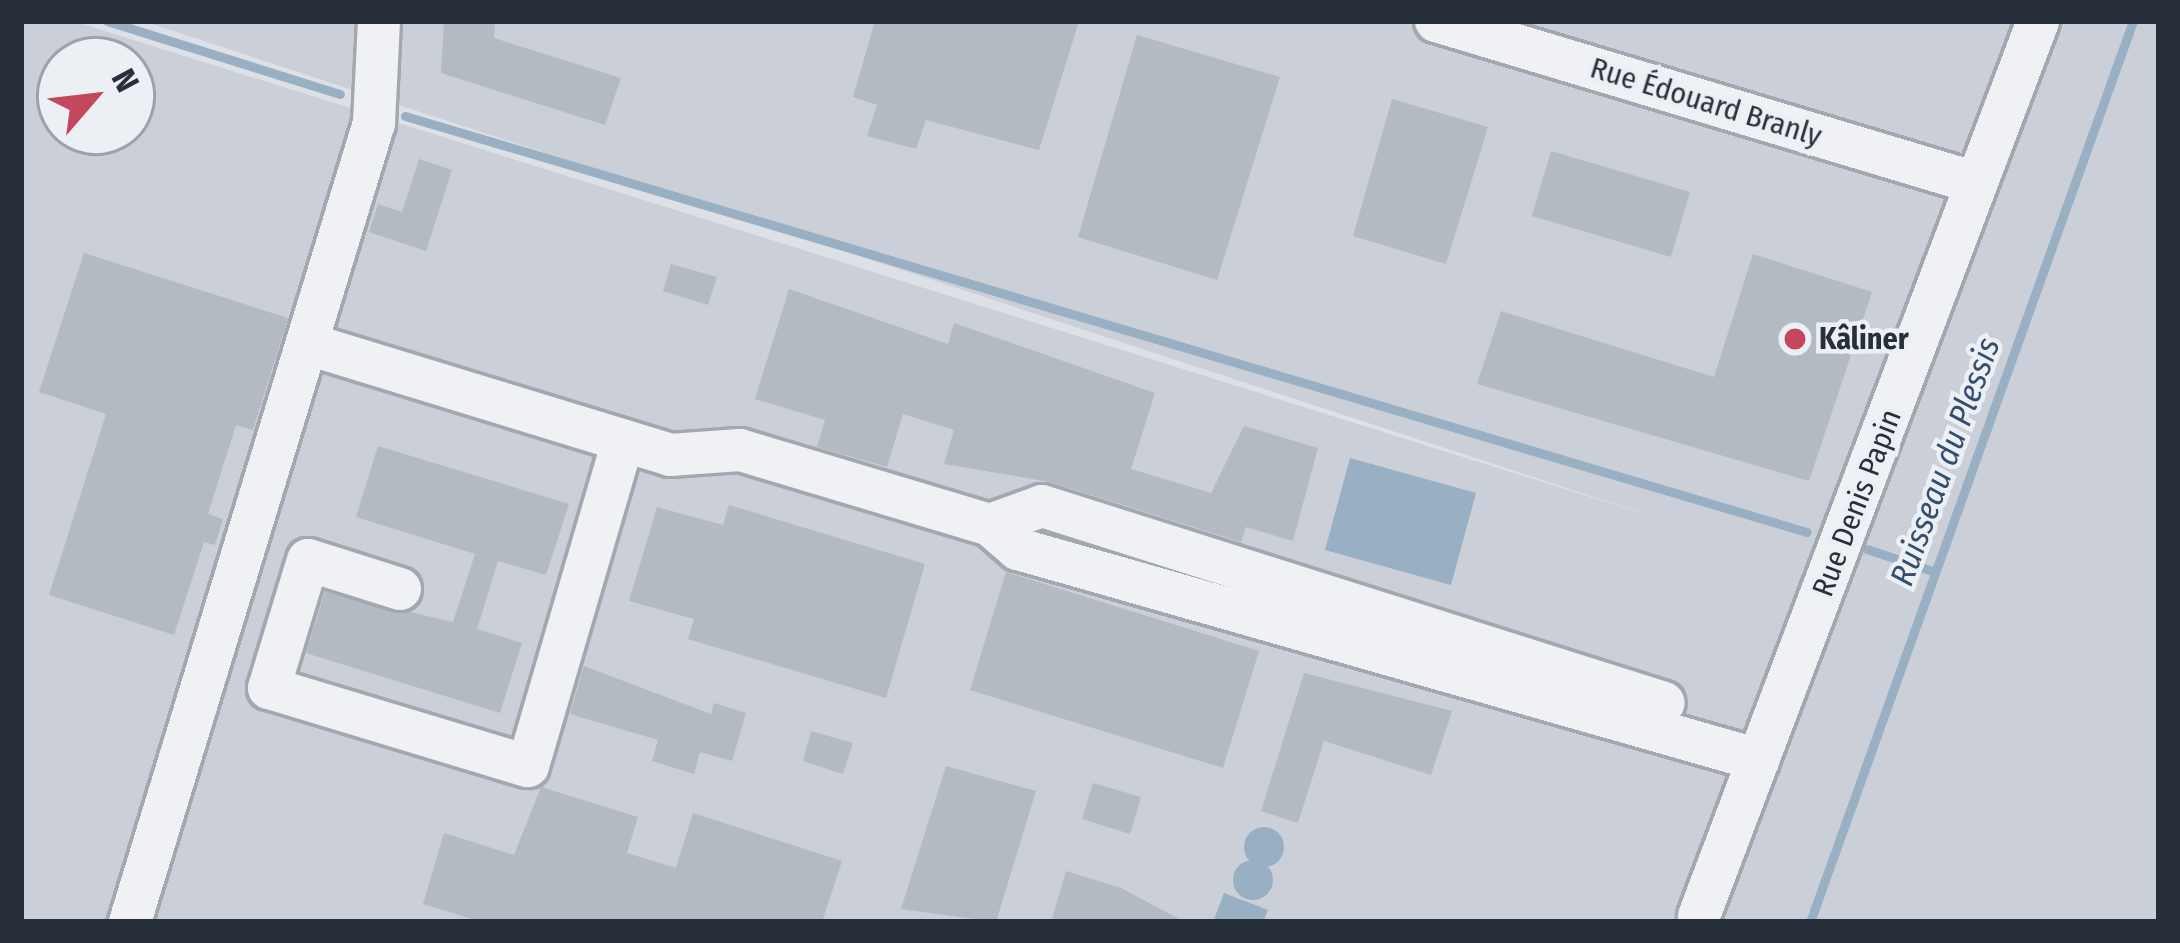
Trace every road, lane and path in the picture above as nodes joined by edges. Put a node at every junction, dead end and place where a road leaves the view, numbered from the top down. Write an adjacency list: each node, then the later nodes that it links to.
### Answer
1 (379, 21): 5 (street)
2 (1436, 21): 4 (street, Rue Édouard Branly)
3 (2038, 21): 4 (street, Rue Denis Papin)
4 (1976, 183): 8 (street, Rue Denis Papin)
5 (308, 344): 6 (street); 10 (street)
6 (623, 441): 7 (street); 8 (street)
7 (400, 589)
8 (1764, 747): 9 (street, Rue Denis Papin)
9 (1699, 916)
10 (130, 922)

